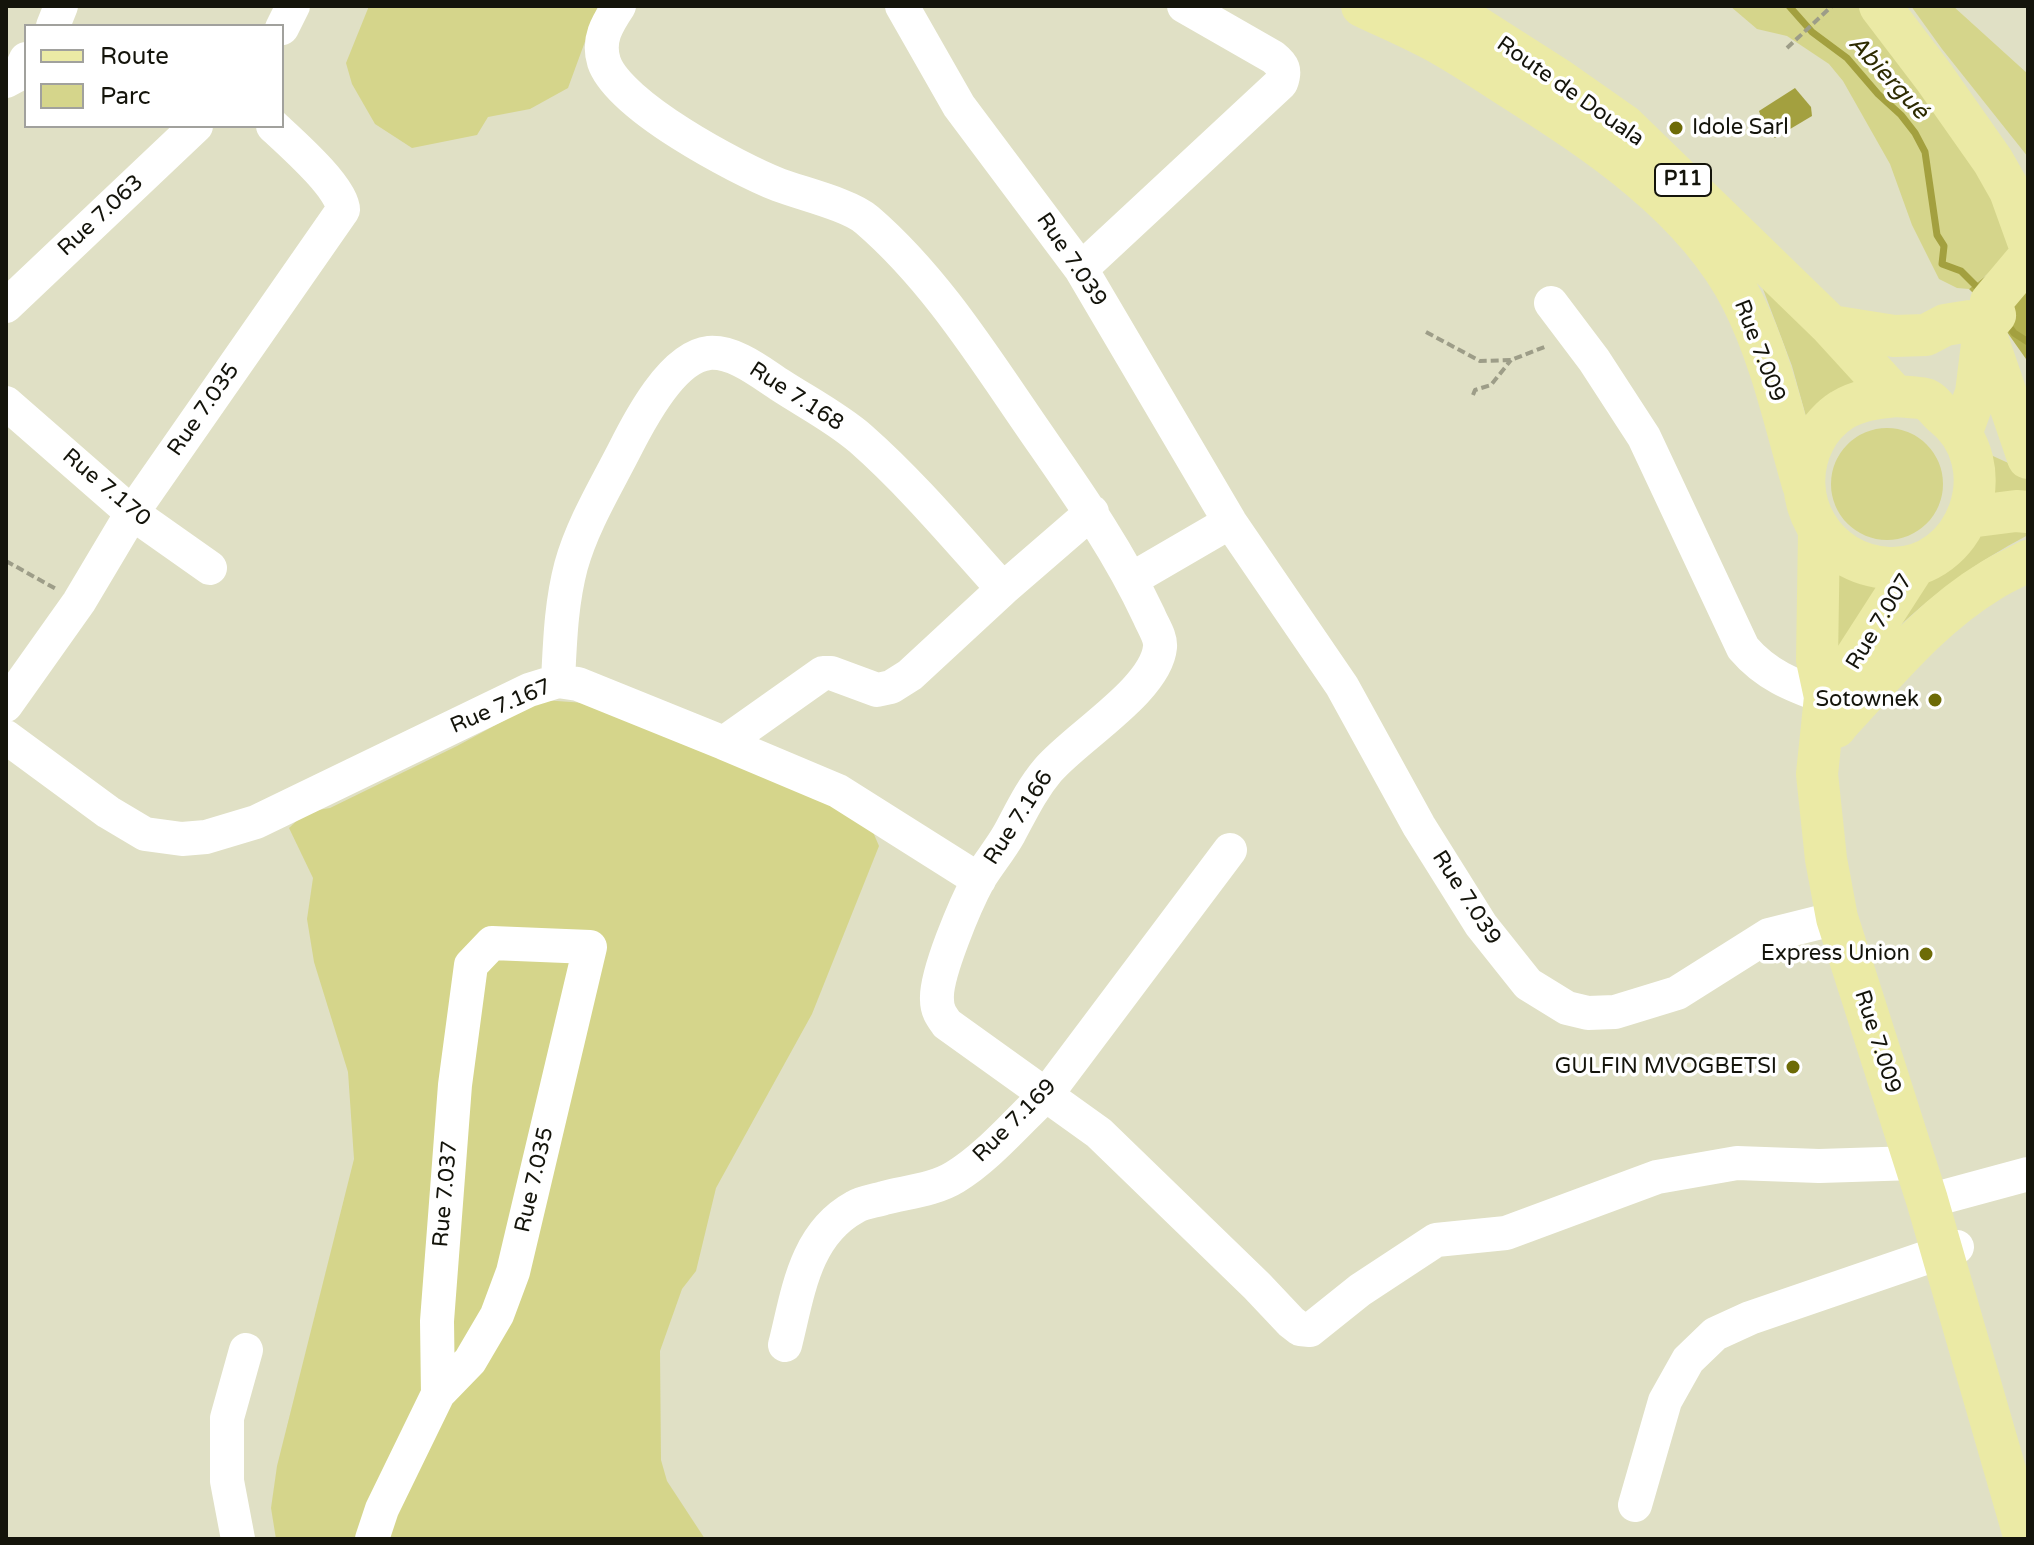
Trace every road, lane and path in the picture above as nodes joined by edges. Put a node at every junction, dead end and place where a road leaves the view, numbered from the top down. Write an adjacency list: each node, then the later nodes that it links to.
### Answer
1 (293, 6): 9 (street)
2 (619, 6): 32 (street, Rue 7.166)
3 (902, 6): 19 (street, Rue 7.039)
4 (1184, 6): 19 (street)
5 (1362, 6): 31 (main road, Rue 7.009 / P11)
6 (1438, 6): 23 (main road, Route de Douala / P11)
7 (1880, 6): 18 (main road)
8 (1831, 7): 11 (path)
9 (284, 24)
10 (6, 47): 12 (street)
11 (1787, 48)
12 (24, 57)
13 (24, 63): 14 (street)
14 (6, 84): 15 (street)
15 (24, 98)
16 (194, 128): 20 (street, Rue 7.063)
17 (275, 128): 34 (street, Rue 7.035)
18 (2027, 254): 22 (main road)
19 (1081, 269): 36 (street, Rue 7.039)
20 (6, 306)
21 (1560, 315): 25 (path); 47 (street)
22 (1984, 318): 23 (main road); 27 (main road); 29 (main road); 30 (main road)
23 (1831, 326): 27 (main road, Route de Douala / P11)
24 (1426, 332): 25 (path)
25 (1511, 360): 26 (path)
26 (1473, 395)
27 (1900, 396): 29 (main road, Route de Douala / P11); 31 (main road)
28 (6, 403): 34 (street, Rue 7.170)
29 (1964, 439): 30 (main road, Route de Douala / P11); 35 (main road, P11)
30 (2028, 461)
31 (1803, 485): 37 (main road, P11)
32 (1092, 512): 42 (street, Rue 7.166); 43 (street)
33 (2028, 512): 35 (main road)
34 (132, 513): 41 (street, Rue 7.170); 44 (street, Rue 7.035)
35 (1969, 517): 40 (main road, P11)
36 (1230, 522): 42 (street); 52 (street, Rue 7.039)
37 (1819, 532): 40 (main road, P11); 47 (main road, Rue 7.009)
38 (6, 561): 44 (path)
39 (2028, 561): 47 (main road)
40 (1915, 565): 47 (main road, Rue 7.007)
41 (210, 568)
42 (1132, 579): 51 (street, Rue 7.166)
43 (1003, 589): 45 (street, Rue 7.168); 49 (street)
44 (79, 602): 46 (street, Rue 7.035)
45 (558, 681): 48 (street, Rue 7.167); 49 (street, Rue 7.167)
46 (6, 705)
47 (1831, 711): 52 (main road, Rue 7.009); 57 (main road, Rue 7.009)
48 (6, 737)
49 (724, 743): 51 (street, Rue 7.167)
50 (1230, 850): 54 (street, Rue 7.169)
51 (979, 880): 54 (street, Rue 7.166)
52 (1837, 918): 55 (main road, Rue 7.009)
53 (590, 947): 61 (street, Rue 7.035); 61 (street, Rue 7.037)
54 (1046, 1095): 55 (street, Rue 7.166); 59 (street, Rue 7.169)
55 (1915, 1163): 58 (main road, Rue 7.009)
56 (2028, 1174): 57 (street)
57 (1943, 1197): 58 (main road, Rue 7.009)
58 (1950, 1248): 62 (main road, Rue 7.009); 63 (street); 66 (main road, Rue 7.009)
59 (785, 1345)
60 (246, 1350): 64 (street)
61 (438, 1394): 65 (street, Rue 7.037)
62 (2028, 1497)
63 (1635, 1505)
64 (238, 1539)
65 (372, 1539)
66 (2025, 1539)

